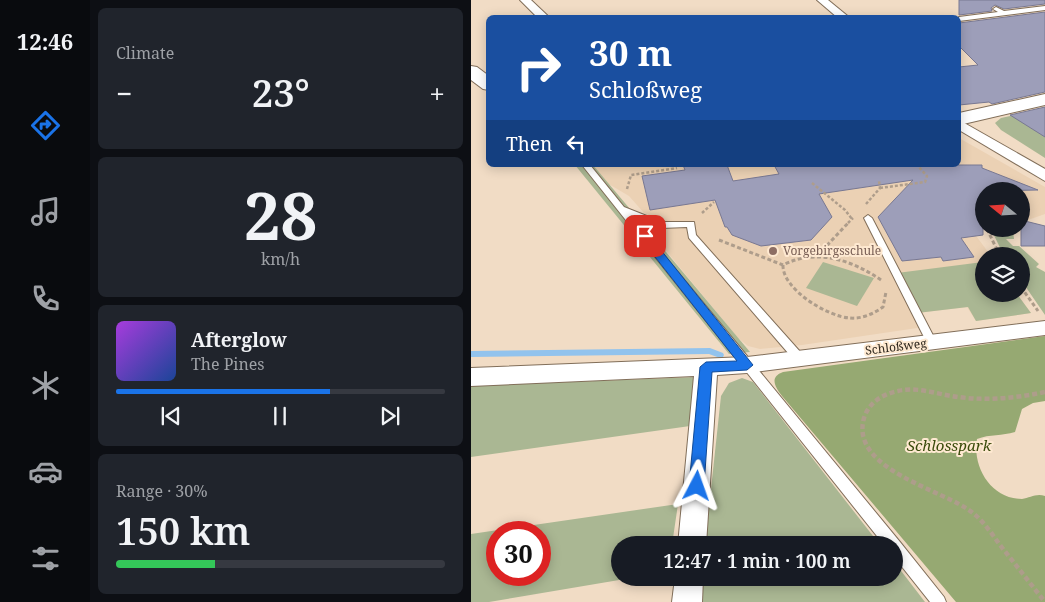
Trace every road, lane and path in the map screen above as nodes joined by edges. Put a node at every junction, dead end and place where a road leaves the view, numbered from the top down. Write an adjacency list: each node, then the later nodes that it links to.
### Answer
1 (525, 0): 6 (street)
2 (822, 0): 7 (street)
3 (1045, 8): 5 (lane)
4 (996, 9): 5 (lane)
5 (1003, 13): 8 (lane)
6 (542, 15)
7 (841, 15)
8 (961, 19)
9 (471, 72): 10 (street)
10 (486, 83)
11 (1045, 99): 12 (street)
12 (961, 119)
13 (961, 125): 17 (street)
14 (588, 167): 21 (lane)
15 (919, 167): 19 (path)
16 (677, 168): 20 (path)
17 (1045, 176)
18 (812, 183): 23 (path)
19 (880, 188)
20 (632, 194)
21 (622, 208): 24 (lane); 30 (lane)
22 (868, 218): 28 (lane)
23 (852, 219)
24 (691, 224): 25 (path); 29 (lane)
25 (783, 265): 25 (path)
26 (1030, 301): 27 (path)
27 (1042, 320): 28 (street, Schloßweg)
28 (932, 343): 29 (street, Schloßweg)
29 (799, 358): 30 (street, Schloßweg)
30 (747, 365): 31 (street, Schloßweg); 35 (lane)
31 (706, 367): 32 (street, Schloßweg); 34 (street)
32 (471, 377)
33 (1045, 392): 40 (path)
34 (693, 536)
35 (886, 536)
36 (903, 557): 39 (lane)
37 (688, 586): 38 (street)
38 (687, 602)
39 (939, 602)
40 (1045, 602)

